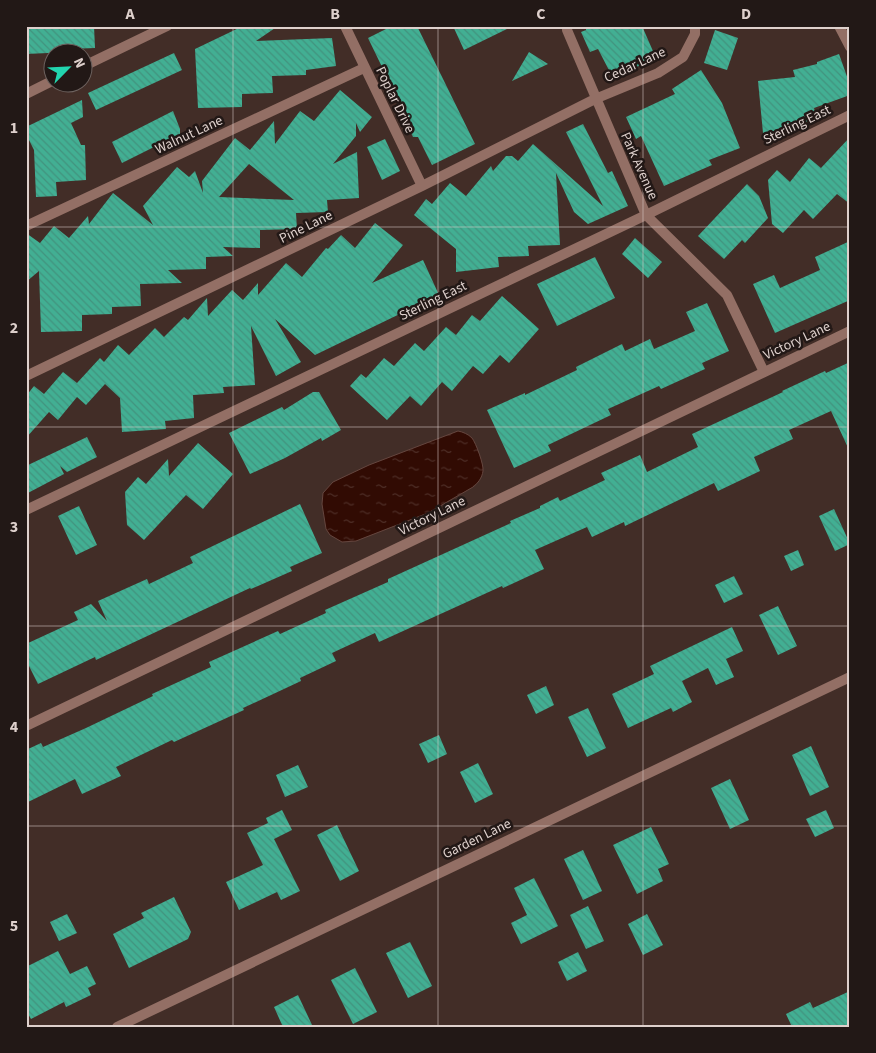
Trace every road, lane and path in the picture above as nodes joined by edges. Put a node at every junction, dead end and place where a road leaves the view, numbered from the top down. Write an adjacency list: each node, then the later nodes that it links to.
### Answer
1 (167, 26): 7 (street)
2 (345, 26): 8 (street, Poplar Drive)
3 (567, 26): 11 (street, Park Avenue)
4 (695, 26): 11 (street, Cedar Lane)
5 (840, 26): 6 (street)
6 (850, 47)
7 (92, 62)
8 (364, 68): 13 (street, Poplar Drive); 15 (street, Walnut Lane)
9 (42, 86): 10 (street)
10 (26, 94)
11 (595, 99): 13 (street, Pine Lane); 14 (street, Park Avenue)
12 (850, 115): 14 (street, Sterling East)
13 (422, 186): 18 (street, Pine Lane)
14 (646, 215): 17 (street, Park Avenue); 19 (street, Sterling East)
15 (26, 226)
16 (850, 331): 17 (street, Victory Lane)
17 (764, 372): 21 (street, Victory Lane)
18 (26, 376)
19 (26, 510)
20 (850, 677): 22 (street, Garden Lane)
21 (26, 726)
22 (117, 1027)

